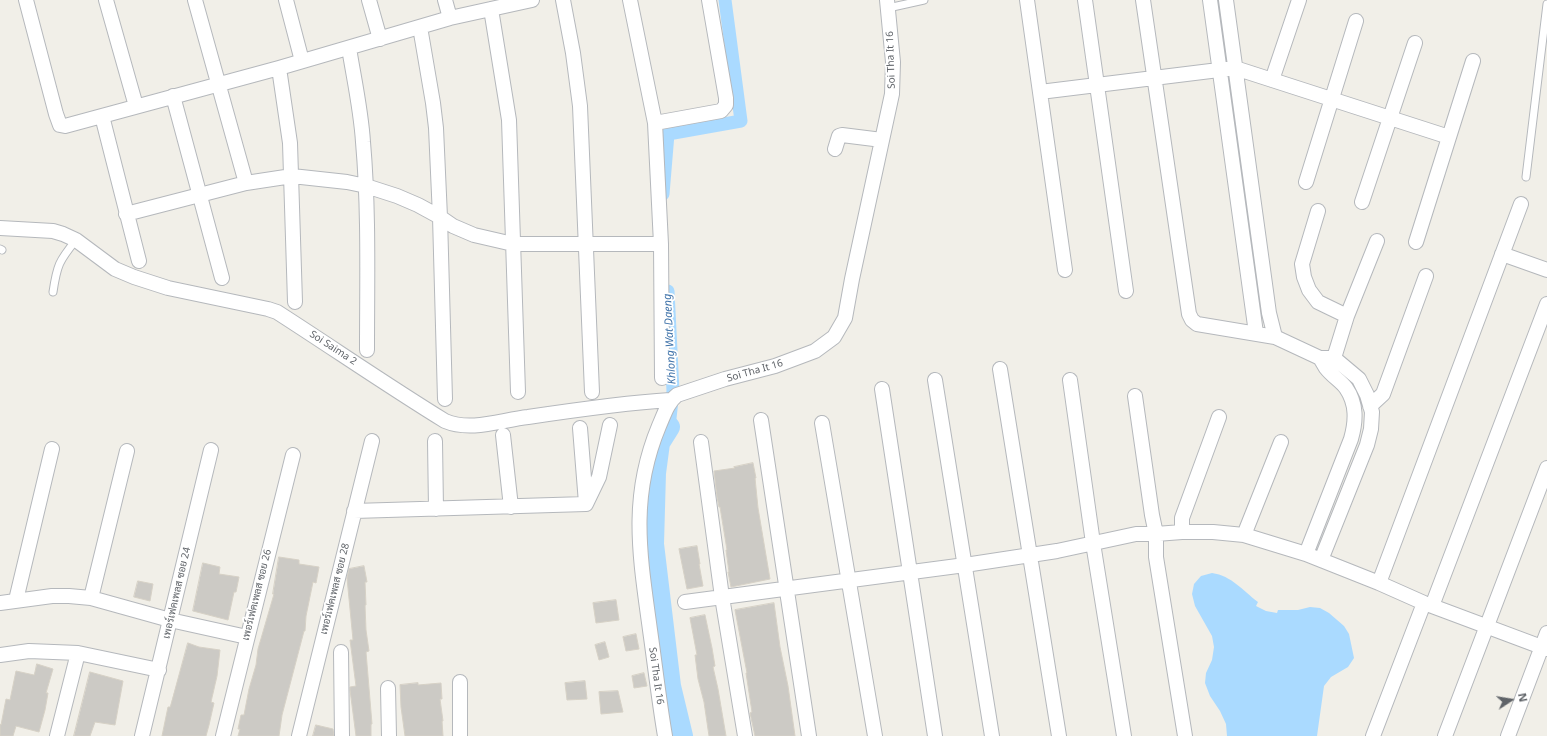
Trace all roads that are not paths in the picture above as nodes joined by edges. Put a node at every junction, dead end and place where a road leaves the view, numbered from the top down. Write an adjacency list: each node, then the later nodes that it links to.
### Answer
1 (26, 0): 40 (street)
2 (106, 0): 39 (street)
3 (195, 0): 34 (street)
4 (286, 0): 27 (street)
5 (369, 0): 24 (street)
6 (445, 0): 21 (street)
7 (564, 0): 64 (street)
8 (630, 0): 42 (street)
9 (709, 0): 42 (street)
10 (924, 0): 18 (lane)
11 (1028, 0): 36 (street)
12 (1085, 0): 35 (street)
13 (1144, 0): 32 (street)
14 (1210, 0): 31 (street)
15 (1226, 0): 30 (street)
16 (1299, 0): 33 (street)
17 (525, 1): 20 (street)
18 (887, 4): 44 (street, Soi Tha It 16)
19 (1547, 4): 47 (lane)
20 (491, 9): 21 (street); 63 (street)
21 (450, 18): 23 (street)
22 (1356, 21): 38 (street)
23 (420, 27): 24 (street); 56 (street)
24 (380, 39): 26 (street)
25 (1415, 43): 41 (street)
26 (349, 48): 27 (street); 50 (street)
27 (302, 61): 29 (street)
28 (1473, 61): 43 (street)
29 (279, 68): 34 (street); 46 (street)
30 (1235, 68): 31 (street); 33 (street); 58 (street)
31 (1219, 69): 32 (street); 59 (street)
32 (1154, 77): 35 (street); 77 (street)
33 (1272, 80): 38 (street)
34 (219, 84): 37 (street); 49 (street)
35 (1097, 84): 36 (street); 72 (street)
36 (1040, 92): 68 (street)
37 (173, 96): 39 (street); 51 (street)
38 (1332, 99): 41 (street); 48 (street)
39 (136, 106): 40 (street)
40 (102, 116): 55 (street)
41 (1390, 118): 43 (street); 52 (street)
42 (655, 123): 65 (street)
43 (1449, 137): 62 (street)
44 (882, 140): 45 (street); 90 (street, Soi Tha It 16)
45 (835, 149)
46 (292, 176): 49 (street); 50 (street); 74 (street)
47 (1526, 177)
48 (1306, 182)
49 (246, 183): 51 (street)
50 (366, 186): 56 (street); 79 (street)
51 (199, 195): 55 (street); 71 (street)
52 (1362, 202)
53 (1521, 204): 66 (street)
54 (1318, 211): 76 (street)
55 (126, 214): 67 (street)
56 (440, 217): 63 (street); 89 (street)
57 (0, 228): 60 (street, Soi Saima 2)
58 (1258, 234): 59 (street); 78 (street)
59 (1242, 237): 77 (street)
60 (76, 240): 73 (lane); 90 (street, Soi Saima 2)
61 (1376, 241): 76 (street)
62 (1416, 242)
63 (512, 244): 64 (street); 86 (street)
64 (586, 244): 65 (street); 87 (street)
65 (661, 244): 82 (street)
66 (1502, 254): 69 (street); 121 (street)
67 (138, 261)
68 (1065, 270)
69 (1547, 270)
70 (1426, 276): 91 (street)
71 (222, 278)
72 (1126, 291)
73 (53, 292)
74 (295, 302)
75 (1547, 304): 128 (street)
76 (1347, 316): 80 (street)
77 (1256, 333): 78 (street)
78 (1275, 336): 80 (street)
79 (367, 350)
80 (1327, 361): 91 (street); 116 (street)
81 (1000, 369): 115 (street)
82 (662, 378)
83 (935, 380): 118 (street)
84 (1070, 380): 114 (street)
85 (882, 389): 119 (street)
86 (518, 392)
87 (592, 392)
88 (1135, 396): 112 (street)
89 (445, 399)
90 (670, 400): 149 (street, Soi Tha It 16)
91 (1370, 406): 117 (street)
92 (1219, 417): 111 (street)
93 (761, 420): 122 (street)
94 (822, 423): 120 (street)
95 (610, 425): 107 (street)
96 (580, 428): 107 (street)
97 (503, 435): 108 (street)
98 (372, 441): 110 (street, เพอร์เฟคเพลส ซอย 28)
99 (435, 441): 109 (street)
100 (701, 442): 123 (street)
101 (1281, 442): 113 (street)
102 (52, 449): 125 (street)
103 (211, 450): 129 (street, เพอร์เฟคเพลส ซอย 24)
104 (127, 451): 124 (street)
105 (293, 455): 132 (street, เพอร์เฟคเพลส ซอย 26)
106 (1547, 468): 130 (street)
107 (586, 504): 108 (street)
108 (511, 507): 109 (street)
109 (436, 509): 110 (street)
110 (354, 511): 138 (street, เพอร์เฟคเพลส ซอย 28)
111 (1182, 532): 112 (street); 113 (street)
112 (1156, 534): 114 (street); 157 (street)
113 (1244, 535): 116 (street)
114 (1093, 543): 115 (street); 156 (street)
115 (1030, 554): 118 (street); 155 (street)
116 (1306, 554): 117 (street)
117 (1321, 560): 121 (street)
118 (965, 566): 119 (street); 154 (street)
119 (910, 572): 120 (street); 153 (street)
120 (848, 581): 122 (street); 152 (street)
121 (1378, 583): 128 (street)
122 (786, 588): 123 (street); 151 (street)
123 (722, 597): 126 (street); 150 (street)
124 (91, 598): 125 (street); 129 (street)
125 (16, 600): 127 (street)
126 (685, 602)
127 (0, 603)
128 (1428, 604): 130 (street); 158 (street)
129 (170, 620): 132 (street); 137 (street, เพอร์เฟคเพลส ซอย 24)
130 (1487, 628): 133 (street); 159 (street)
131 (1547, 633): 133 (street)
132 (247, 637): 144 (street, เพอร์เฟคเพลส ซอย 26)
133 (1544, 648): 160 (street)
134 (341, 652): 139 (street)
135 (78, 653): 136 (street); 137 (street); 142 (street)
136 (0, 656)
137 (159, 670): 143 (street, เพอร์เฟคเพลส ซอย 24)
138 (315, 671): 139 (street); 145 (street, เพอร์เฟคเพลส ซอย 28)
139 (341, 672): 146 (street)
140 (460, 682): 148 (street)
141 (388, 688): 147 (street)
142 (57, 736)
143 (142, 736)
144 (222, 736)
145 (299, 736)
146 (342, 736)
147 (389, 736)
148 (460, 736)
149 (665, 736)
150 (745, 736)
151 (809, 736)
152 (874, 736)
153 (935, 736)
154 (992, 736)
155 (1059, 736)
156 (1124, 736)
157 (1185, 736)
158 (1373, 736)
159 (1445, 736)
160 (1508, 736)

